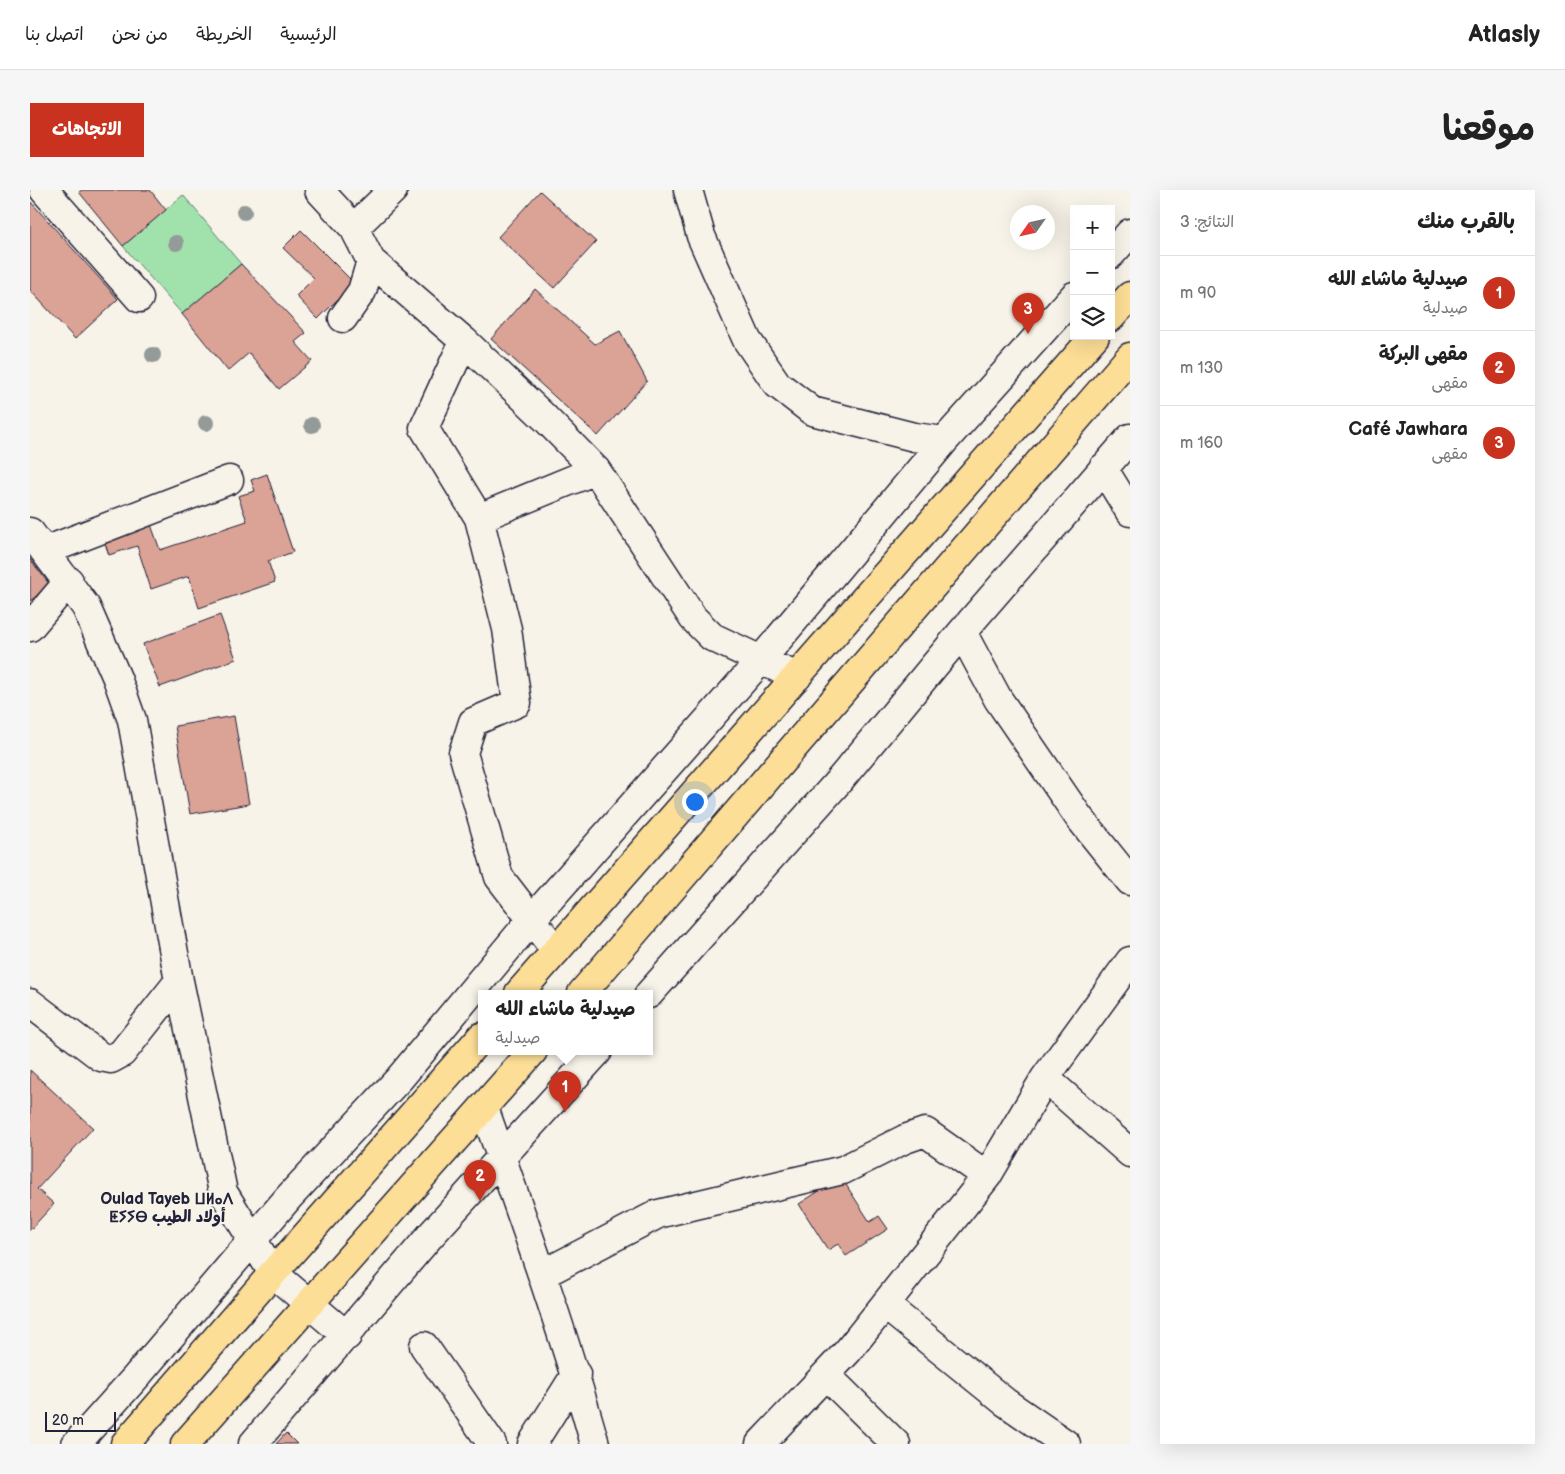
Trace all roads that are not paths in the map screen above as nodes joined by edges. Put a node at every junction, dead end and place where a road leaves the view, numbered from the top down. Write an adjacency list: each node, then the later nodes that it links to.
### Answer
1 (44, 190): 10 (street)
2 (319, 190): 5 (street)
3 (393, 190): 5 (street)
4 (688, 190): 18 (street)
5 (354, 228): 8 (street)
6 (1130, 233): 7 (street)
7 (1115, 250)
8 (372, 261): 13 (street); 15 (street)
9 (1130, 296): 12 (highway)
10 (139, 298)
11 (1070, 300): 18 (street)
12 (1115, 313)
13 (343, 318)
14 (1092, 340): 29 (highway)
15 (464, 341): 20 (street); 23 (street)
16 (1130, 357): 36 (highway)
17 (1130, 438): 19 (street)
18 (944, 441): 28 (street)
19 (1103, 468): 22 (street); 27 (street)
20 (596, 470): 23 (street); 28 (street)
21 (229, 480): 24 (street)
22 (1130, 512)
23 (479, 518): 31 (street)
24 (37, 542): 25 (street)
25 (69, 581): 26 (street); 34 (street)
26 (30, 627)
27 (962, 632): 30 (street); 37 (street)
28 (760, 661): 29 (street); 31 (street)
29 (797, 677): 32 (highway)
30 (1130, 880)
31 (532, 919): 32 (street); 47 (street)
32 (556, 950): 35 (highway)
33 (1130, 961): 42 (street)
34 (179, 982): 38 (street); 47 (street)
35 (522, 990)
36 (585, 990)
37 (653, 990)
38 (30, 1003)
39 (478, 1041): 48 (highway)
40 (530, 1055): 43 (highway)
41 (594, 1055): 45 (street)
42 (1045, 1078): 44 (street); 46 (street)
43 (484, 1108): 45 (street); 50 (highway)
44 (1130, 1153)
45 (502, 1159): 49 (street); 52 (street)
46 (986, 1176): 49 (street); 51 (street)
47 (254, 1240): 48 (street); 56 (street)
48 (273, 1272): 50 (street); 57 (highway)
49 (543, 1274): 54 (street)
50 (310, 1305): 52 (street); 58 (highway)
51 (884, 1305): 55 (street); 65 (street)
52 (347, 1336): 59 (street)
53 (424, 1346): 60 (street)
54 (576, 1374): 61 (street); 62 (street)
55 (826, 1374): 63 (street); 64 (street)
56 (76, 1444)
57 (125, 1444)
58 (185, 1444)
59 (253, 1444)
60 (492, 1444)
61 (532, 1444)
62 (596, 1444)
63 (760, 1444)
64 (896, 1444)
65 (1066, 1444)

